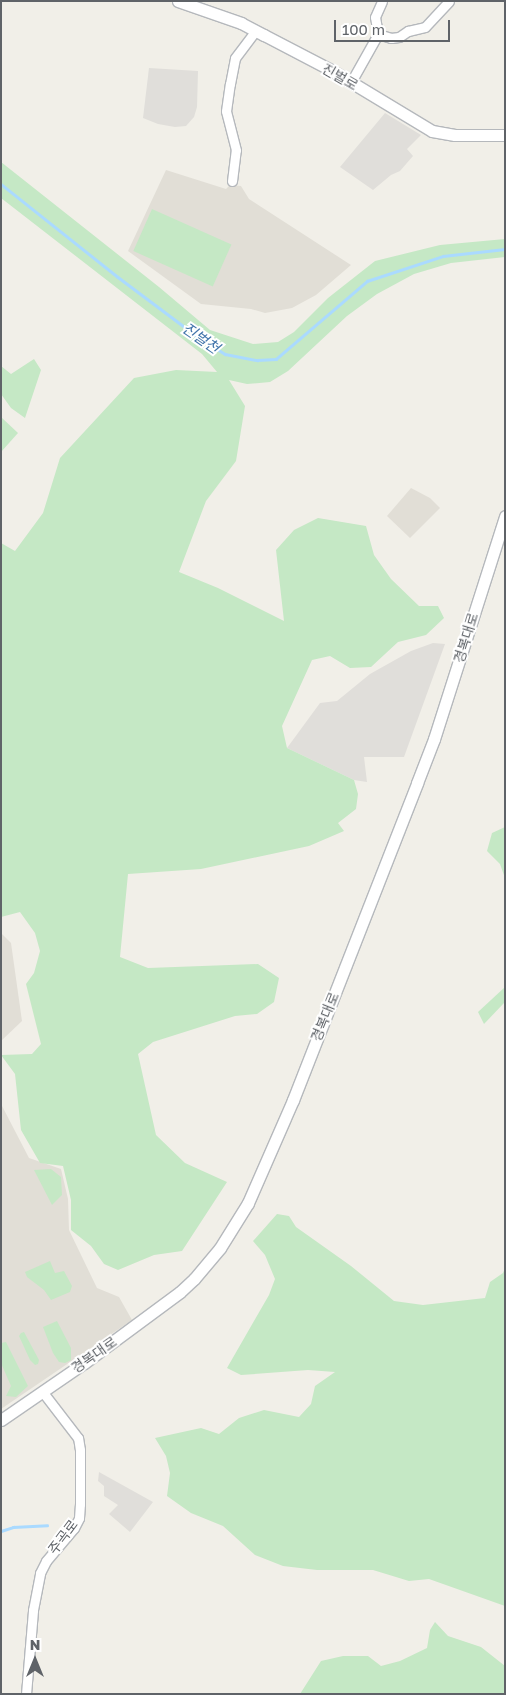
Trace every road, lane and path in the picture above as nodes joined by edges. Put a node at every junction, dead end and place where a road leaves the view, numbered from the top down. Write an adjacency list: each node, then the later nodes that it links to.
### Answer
1 (178, 1): 4 (street, 진벌로)
2 (382, 1): 5 (street)
3 (450, 1): 5 (street)
4 (256, 31): 6 (street, 진벌로); 8 (street)
5 (378, 34): 6 (street)
6 (352, 82): 7 (street, 진벌로)
7 (505, 135)
8 (232, 181)
9 (505, 516): 10 (street, 경복대로)
10 (42, 1391): 11 (street, 경복대로); 12 (street, 주곡로)
11 (1, 1420)
12 (26, 1694)

